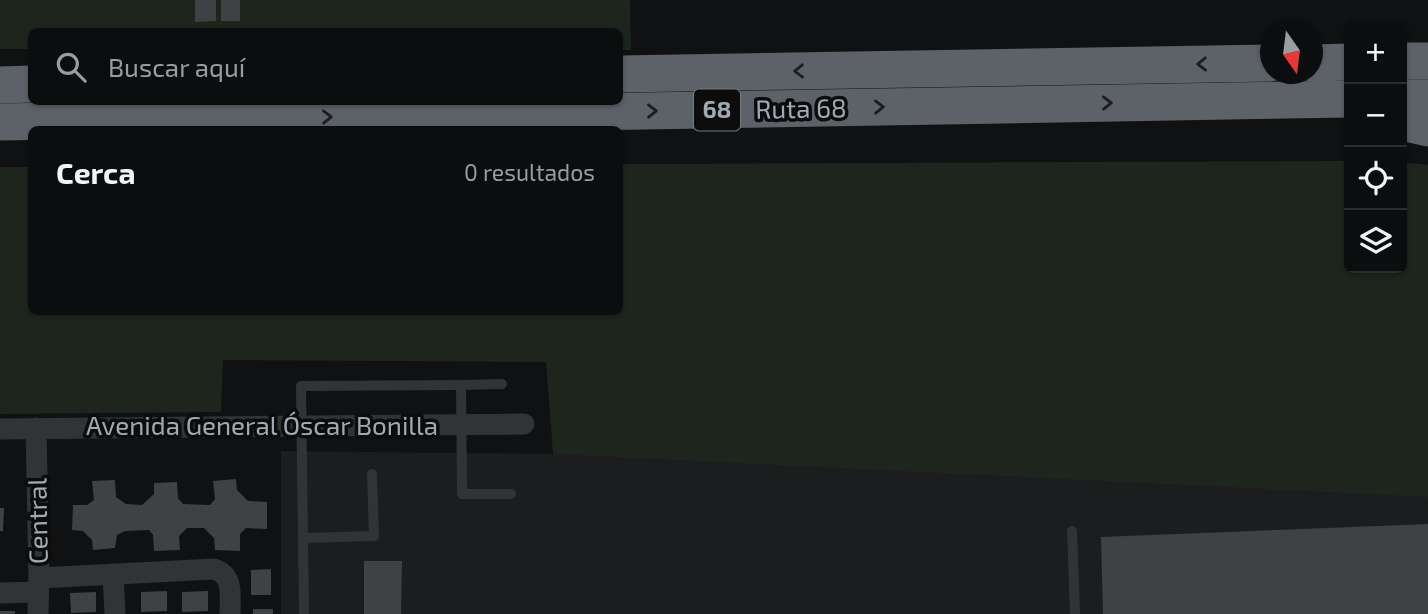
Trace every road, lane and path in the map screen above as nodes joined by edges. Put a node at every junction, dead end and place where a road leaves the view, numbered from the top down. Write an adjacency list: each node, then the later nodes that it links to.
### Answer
1 (1407, 61): 2 (highway)
2 (1428, 61)
3 (1323, 62): 4 (highway)
4 (1344, 62)
5 (1260, 63): 6 (highway, Ruta 68 / 68, one-way to 6)
6 (623, 74)
7 (28, 84): 8 (highway)
8 (0, 85)
9 (1407, 98): 10 (highway)
10 (1428, 98)
11 (1344, 99): 12 (highway, Ruta 68 / 68)
12 (1299, 100): 13 (highway); 16 (highway, Ruta 68 / 68, one-way to 12)
13 (1344, 108)
14 (1407, 114): 15 (highway)
15 (1428, 116)
16 (0, 122)
17 (1407, 123): 18 (highway)
18 (1428, 128)
19 (502, 384): 20 (lane)
20 (461, 385): 22 (lane); 23 (lane)
21 (524, 424): 22 (street, Avenida General Óscar Bonilla)
22 (462, 425): 23 (street, Avenida General Óscar Bonilla); 27 (lane)
23 (301, 426): 24 (street, Avenida General Óscar Bonilla); 29 (lane)
24 (36, 428): 25 (street, Avenida General Óscar Bonilla); 31 (street, Central)
25 (0, 429)
26 (372, 474): 29 (lane)
27 (511, 494)
28 (1072, 531): 37 (lane)
29 (303, 538): 36 (lane)
30 (113, 574): 31 (street); 34 (street); 35 (street)
31 (38, 585): 32 (street); 33 (street, Central)
32 (0, 593)
33 (38, 614)
34 (115, 614)
35 (230, 614)
36 (304, 614)
37 (1074, 614)

